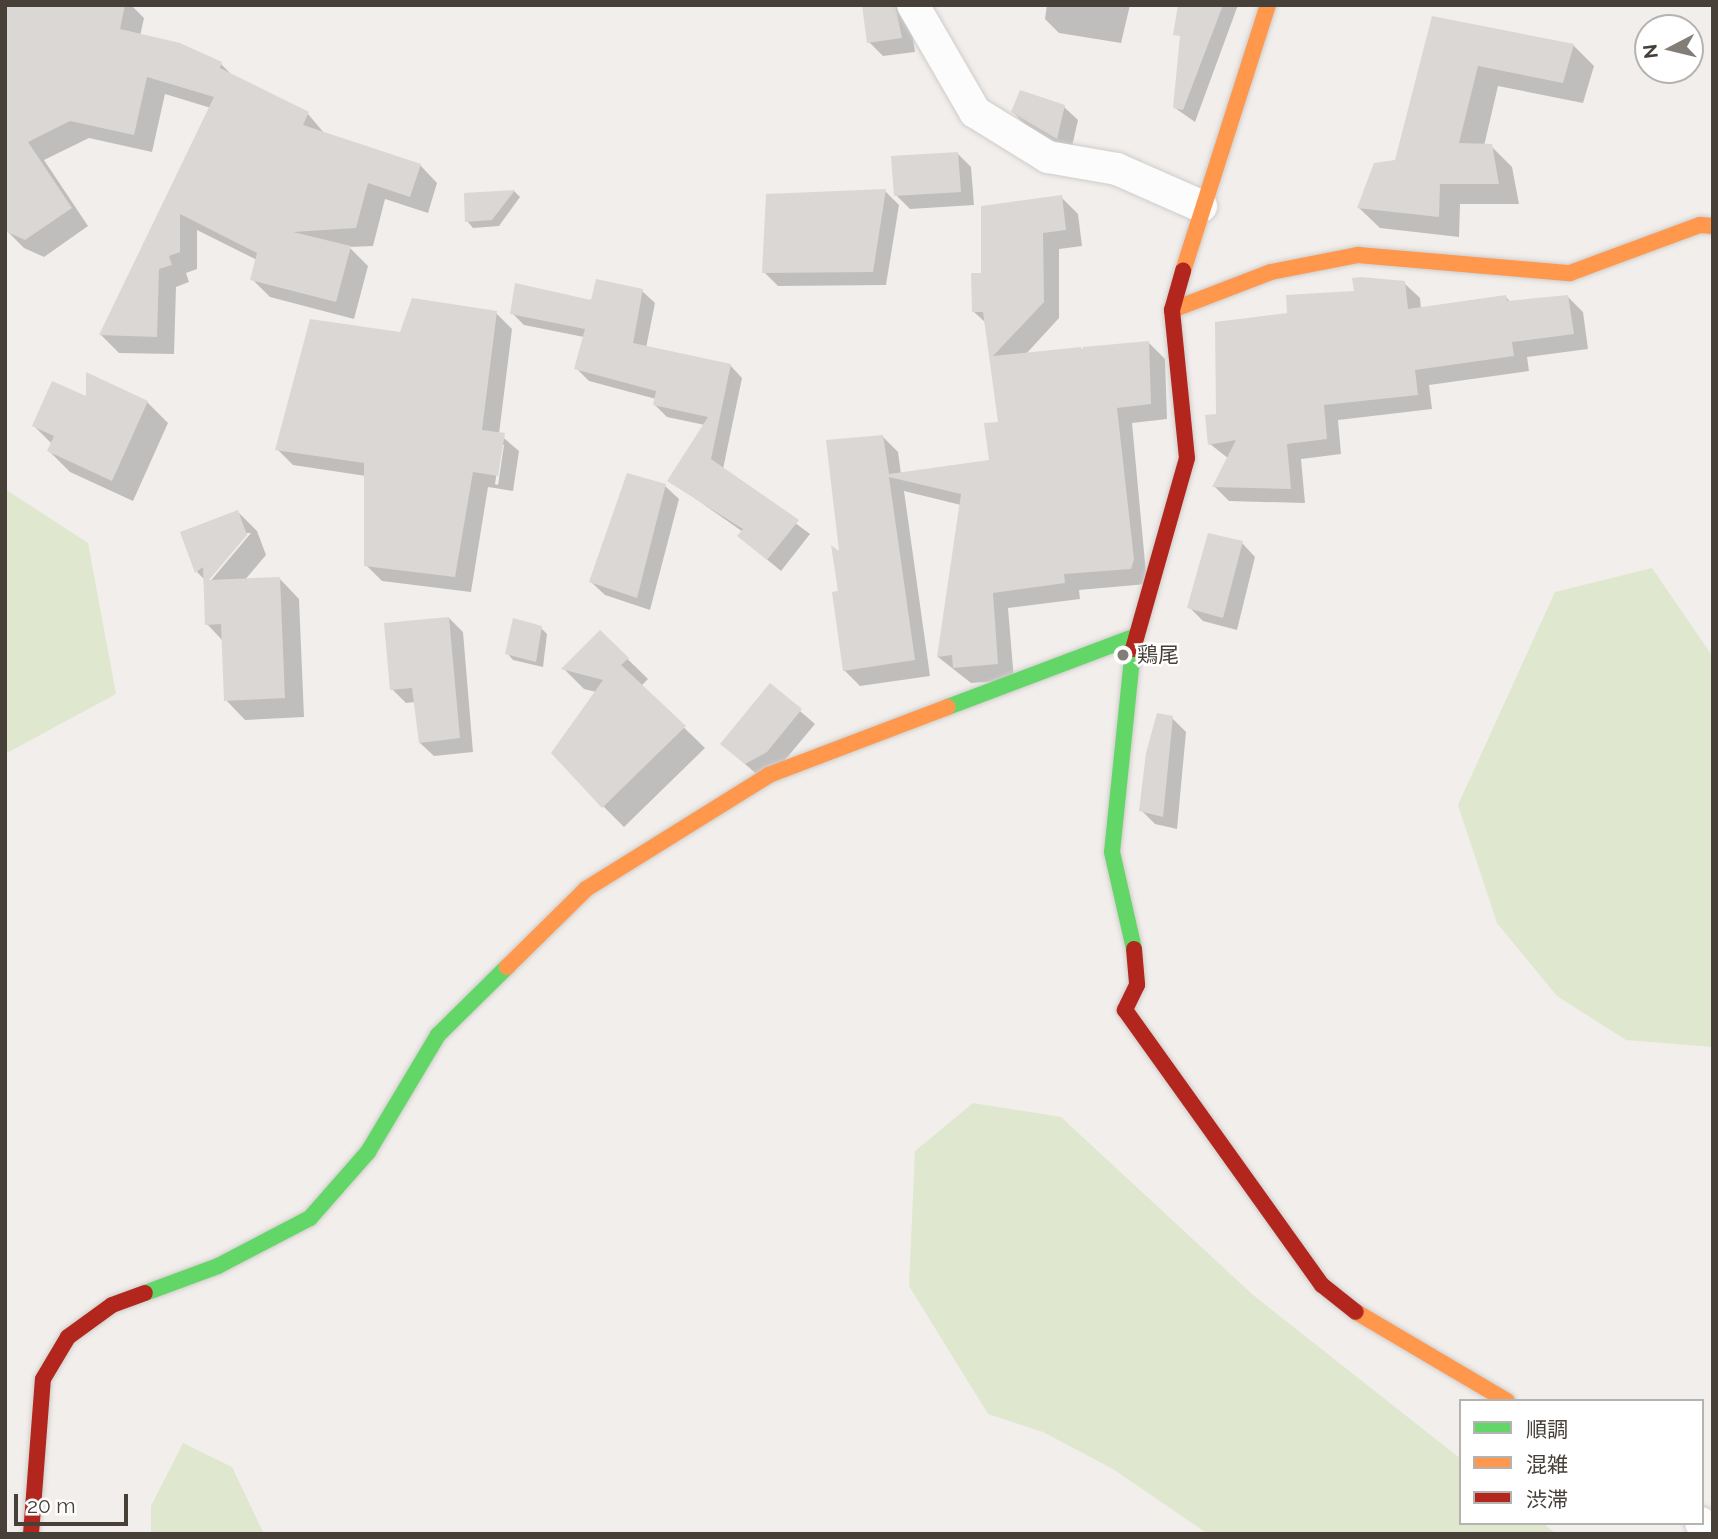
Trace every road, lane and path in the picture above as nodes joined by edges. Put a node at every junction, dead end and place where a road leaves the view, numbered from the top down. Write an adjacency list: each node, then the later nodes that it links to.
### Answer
1 (914, 5): 3 (street)
2 (1268, 5): 3 (street)
3 (1201, 206): 5 (street)
4 (1713, 226): 5 (street)
5 (1172, 310): 6 (street)
6 (1133, 637): 7 (street); 8 (street)
7 (1504, 1399)
8 (31, 1534)

